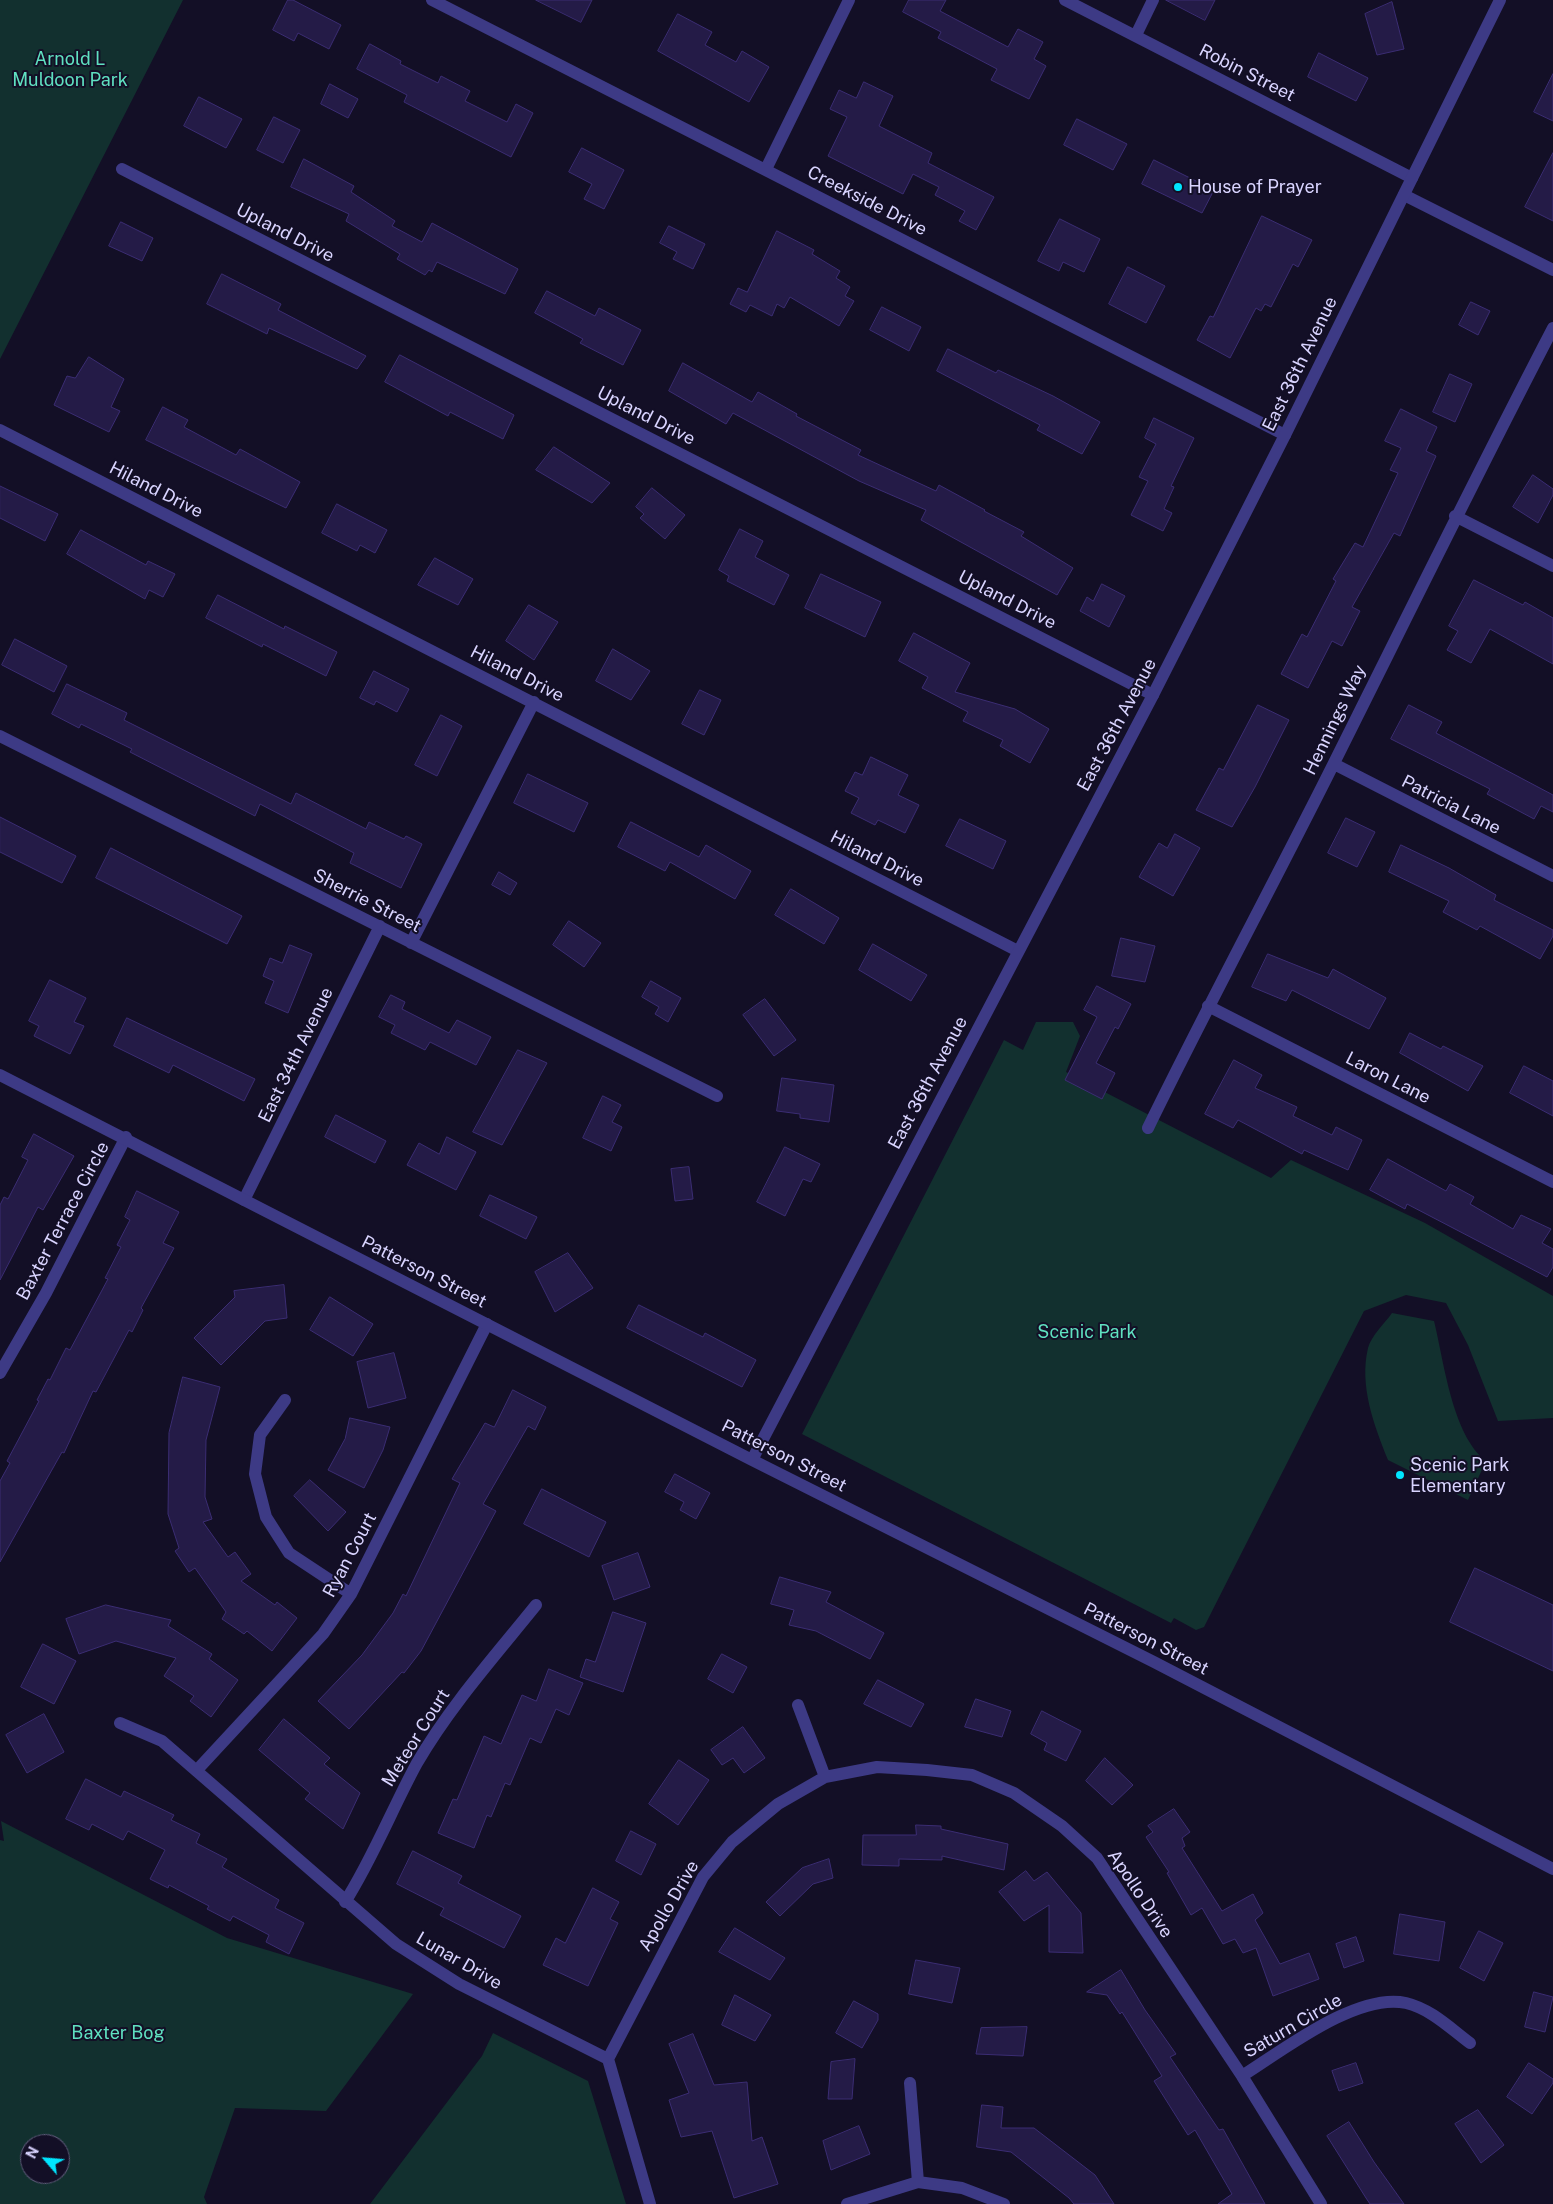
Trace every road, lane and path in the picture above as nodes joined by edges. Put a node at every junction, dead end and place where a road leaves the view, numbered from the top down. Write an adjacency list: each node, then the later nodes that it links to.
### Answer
1 (432, 0): 8 (street, Creekside Drive)
2 (849, 0): 8 (street)
3 (1065, 0): 6 (street, Robin Street)
4 (1152, 0): 6 (street)
5 (1500, 0): 9 (street, East 36th Avenue)
6 (1136, 35): 9 (street, Robin Street)
7 (122, 169): 17 (street, Upland Drive)
8 (766, 169): 14 (street, Creekside Drive)
9 (1412, 178): 10 (street, East 36th Avenue)
10 (1404, 195): 11 (street); 14 (street, East 36th Avenue)
11 (1553, 270)
12 (1553, 328): 15 (street, Hennings Way)
13 (0, 430): 18 (street, Hiland Drive)
14 (1285, 435): 17 (street, East 36th Avenue)
15 (1455, 516): 16 (street); 20 (street, Hennings Way)
16 (1553, 566)
17 (1153, 695): 24 (street, East 36th Avenue)
18 (534, 702): 23 (street); 24 (street, Hiland Drive)
19 (0, 736): 22 (street, Sherrie Street)
20 (1334, 764): 21 (street, Patricia Lane); 25 (street, Hennings Way)
21 (1553, 876)
22 (380, 926): 23 (street, Sherrie Street); 31 (street, East 34th Avenue)
23 (410, 943): 27 (street, Sherrie Street)
24 (1018, 951): 35 (street, East 36th Avenue)
25 (1208, 1006): 28 (street, Hennings Way); 30 (street, Laron Lane)
26 (0, 1075): 29 (street, Patterson Street)
27 (717, 1096)
28 (1148, 1128)
29 (126, 1138): 31 (street, Patterson Street); 33 (street, Baxter Terrace Circle)
30 (1553, 1182)
31 (244, 1200): 32 (street, Patterson Street)
32 (487, 1324): 35 (street, Patterson Street); 36 (street, Ryan Court)
33 (0, 1373)
34 (285, 1400): 36 (street)
35 (752, 1460): 42 (street, Patterson Street)
36 (351, 1594): 40 (street, Ryan Court)
37 (536, 1605): 43 (street, Meteor Court)
38 (798, 1705): 41 (street)
39 (120, 1723): 40 (street, Lunar Drive)
40 (197, 1770): 43 (street, Lunar Drive)
41 (825, 1777): 45 (street, Apollo Drive); 46 (street, Apollo Drive)
42 (1553, 1869)
43 (345, 1902): 45 (street, Lunar Drive)
44 (1470, 2043): 46 (street, Saturn Circle)
45 (608, 2059): 49 (street)
46 (1242, 2076): 52 (street, Apollo Drive)
47 (910, 2083): 48 (street)
48 (918, 2182): 50 (street); 51 (street)
49 (650, 2204)
50 (847, 2204)
51 (1004, 2204)
52 (1321, 2204)

